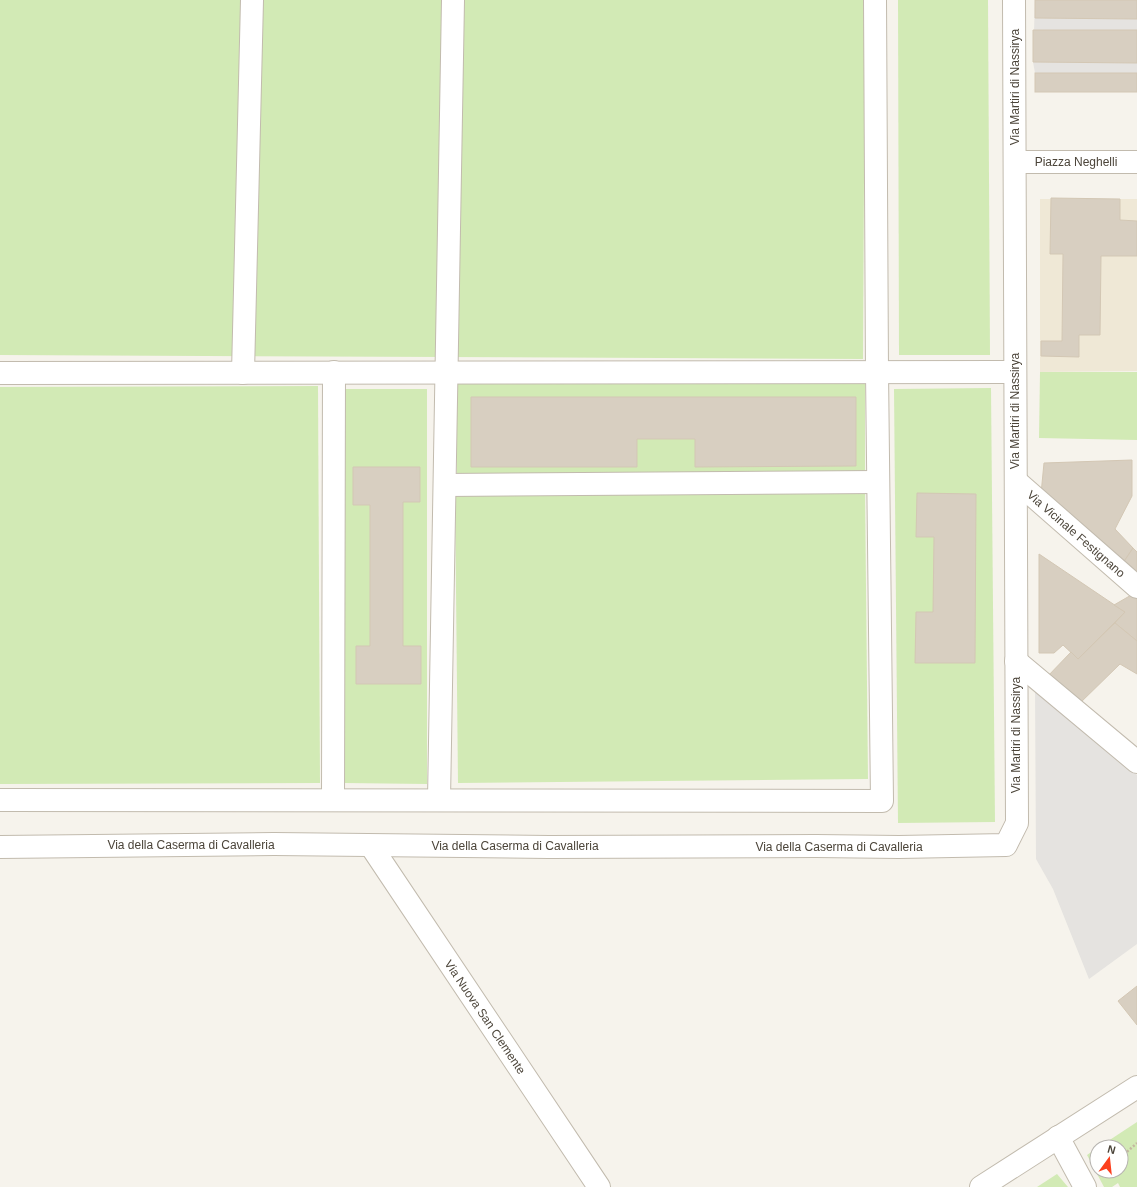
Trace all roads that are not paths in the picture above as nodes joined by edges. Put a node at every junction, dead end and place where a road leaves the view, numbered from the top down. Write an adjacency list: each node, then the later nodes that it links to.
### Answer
1 (252, 0): 12 (street)
2 (453, 0): 8 (street)
3 (875, 0): 9 (street)
4 (1014, 0): 5 (street, Via Martiri di Nassirya)
5 (1015, 162): 6 (street, Piazza Neghelli); 10 (street, Via Martiri di Nassirya)
6 (1137, 162)
7 (334, 372): 8 (street); 12 (street); 20 (street)
8 (447, 372): 9 (street); 15 (street)
9 (877, 372): 10 (street); 14 (street)
10 (1015, 372): 13 (street, Via Martiri di Nassirya)
11 (0, 373): 12 (street)
12 (243, 373)
13 (1016, 481): 16 (street, Via Vicinale Festignano); 17 (street, Via Martiri di Nassirya)
14 (878, 482): 15 (street); 21 (street)
15 (444, 485): 21 (street)
16 (1137, 587)
17 (1016, 661): 18 (street); 22 (street, Via Martiri di Nassirya)
18 (1137, 762)
19 (0, 800): 20 (street)
20 (333, 800): 21 (street)
21 (439, 800)
22 (1016, 822): 23 (street, Via della Caserma di Cavalleria)
23 (371, 846): 24 (street, Via della Caserma di Cavalleria); 27 (street, Via Nuova San Clemente)
24 (0, 847)
25 (1137, 1087): 26 (street)
26 (1058, 1137): 28 (street); 29 (street)
27 (600, 1187)
28 (981, 1187)
29 (1085, 1187)

